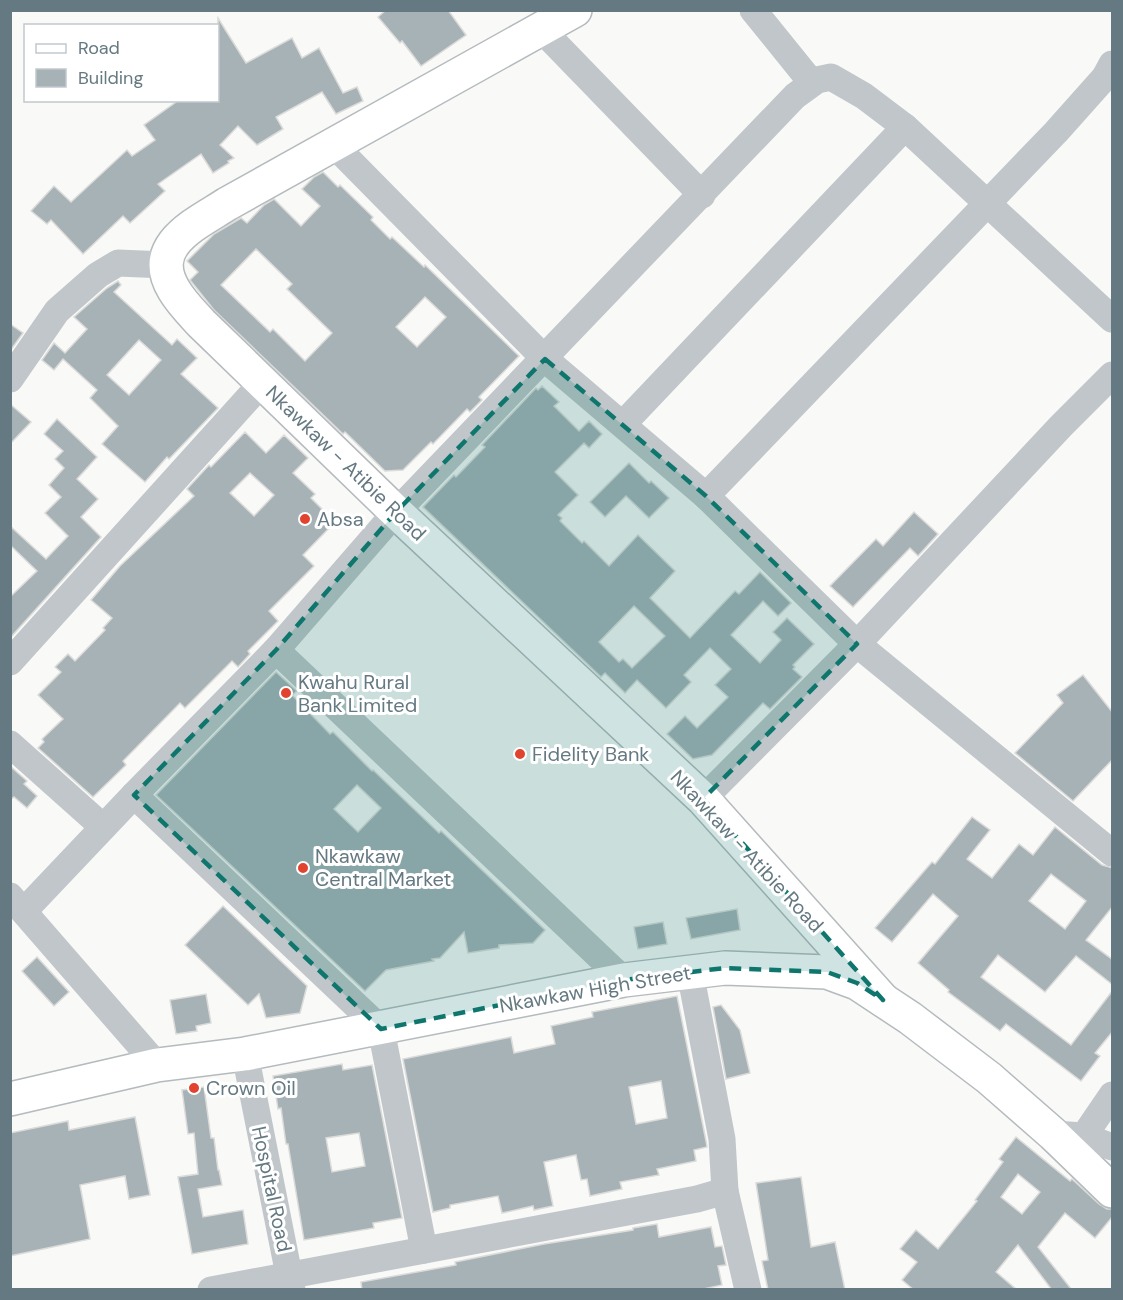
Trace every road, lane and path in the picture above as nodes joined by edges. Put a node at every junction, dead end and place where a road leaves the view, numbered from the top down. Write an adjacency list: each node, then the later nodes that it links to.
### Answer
1 (575, 10): 3 (main road)
2 (753, 10): 5 (street)
3 (541, 29): 7 (main road); 8 (street)
4 (1113, 64): 9 (street)
5 (812, 83): 6 (street); 8 (street)
6 (905, 127): 9 (street); 16 (street)
7 (334, 146): 10 (main road); 12 (street)
8 (702, 195): 12 (street)
9 (988, 203): 11 (street); 17 (street)
10 (166, 265): 14 (street); 15 (main road, Nkawkaw - Atibie Road)
11 (1113, 319)
12 (545, 359): 16 (street); 18 (street)
13 (1113, 375): 19 (street)
14 (10, 379)
15 (262, 383): 18 (main road, Nkawkaw - Atibie Road); 21 (street)
16 (623, 424): 17 (street)
17 (706, 496): 19 (street)
18 (396, 512): 20 (street); 24 (main road, Nkawkaw - Atibie Road)
19 (857, 644): 24 (street); 26 (street)
20 (276, 650): 23 (street); 29 (street)
21 (10, 662)
22 (10, 744): 25 (street)
23 (134, 795): 25 (street); 31 (street)
24 (703, 799): 30 (main road, Nkawkaw - Atibie Road)
25 (103, 826): 27 (street)
26 (1113, 853)
27 (17, 904): 33 (street)
28 (690, 972): 29 (main road, Nkawkaw High Street); 30 (main road, Nkawkaw High Street); 38 (street)
29 (624, 980): 31 (main road, Nkawkaw High Street)
30 (883, 1000): 36 (main road, Nkawkaw High Street)
31 (381, 1029): 32 (main road, Nkawkaw High Street); 40 (street)
32 (245, 1054): 33 (main road, Nkawkaw High Street); 41 (street, Hospital Road)
33 (157, 1065): 35 (main road, Nkawkaw High Street)
34 (1113, 1095): 36 (street)
35 (10, 1099)
36 (1068, 1135): 37 (street); 39 (main road, Nkawkaw High Street)
37 (1113, 1147)
38 (725, 1191): 40 (street); 43 (street)
39 (1113, 1191)
40 (424, 1250): 41 (street)
41 (291, 1283): 42 (street)
42 (211, 1290)
43 (748, 1290)

